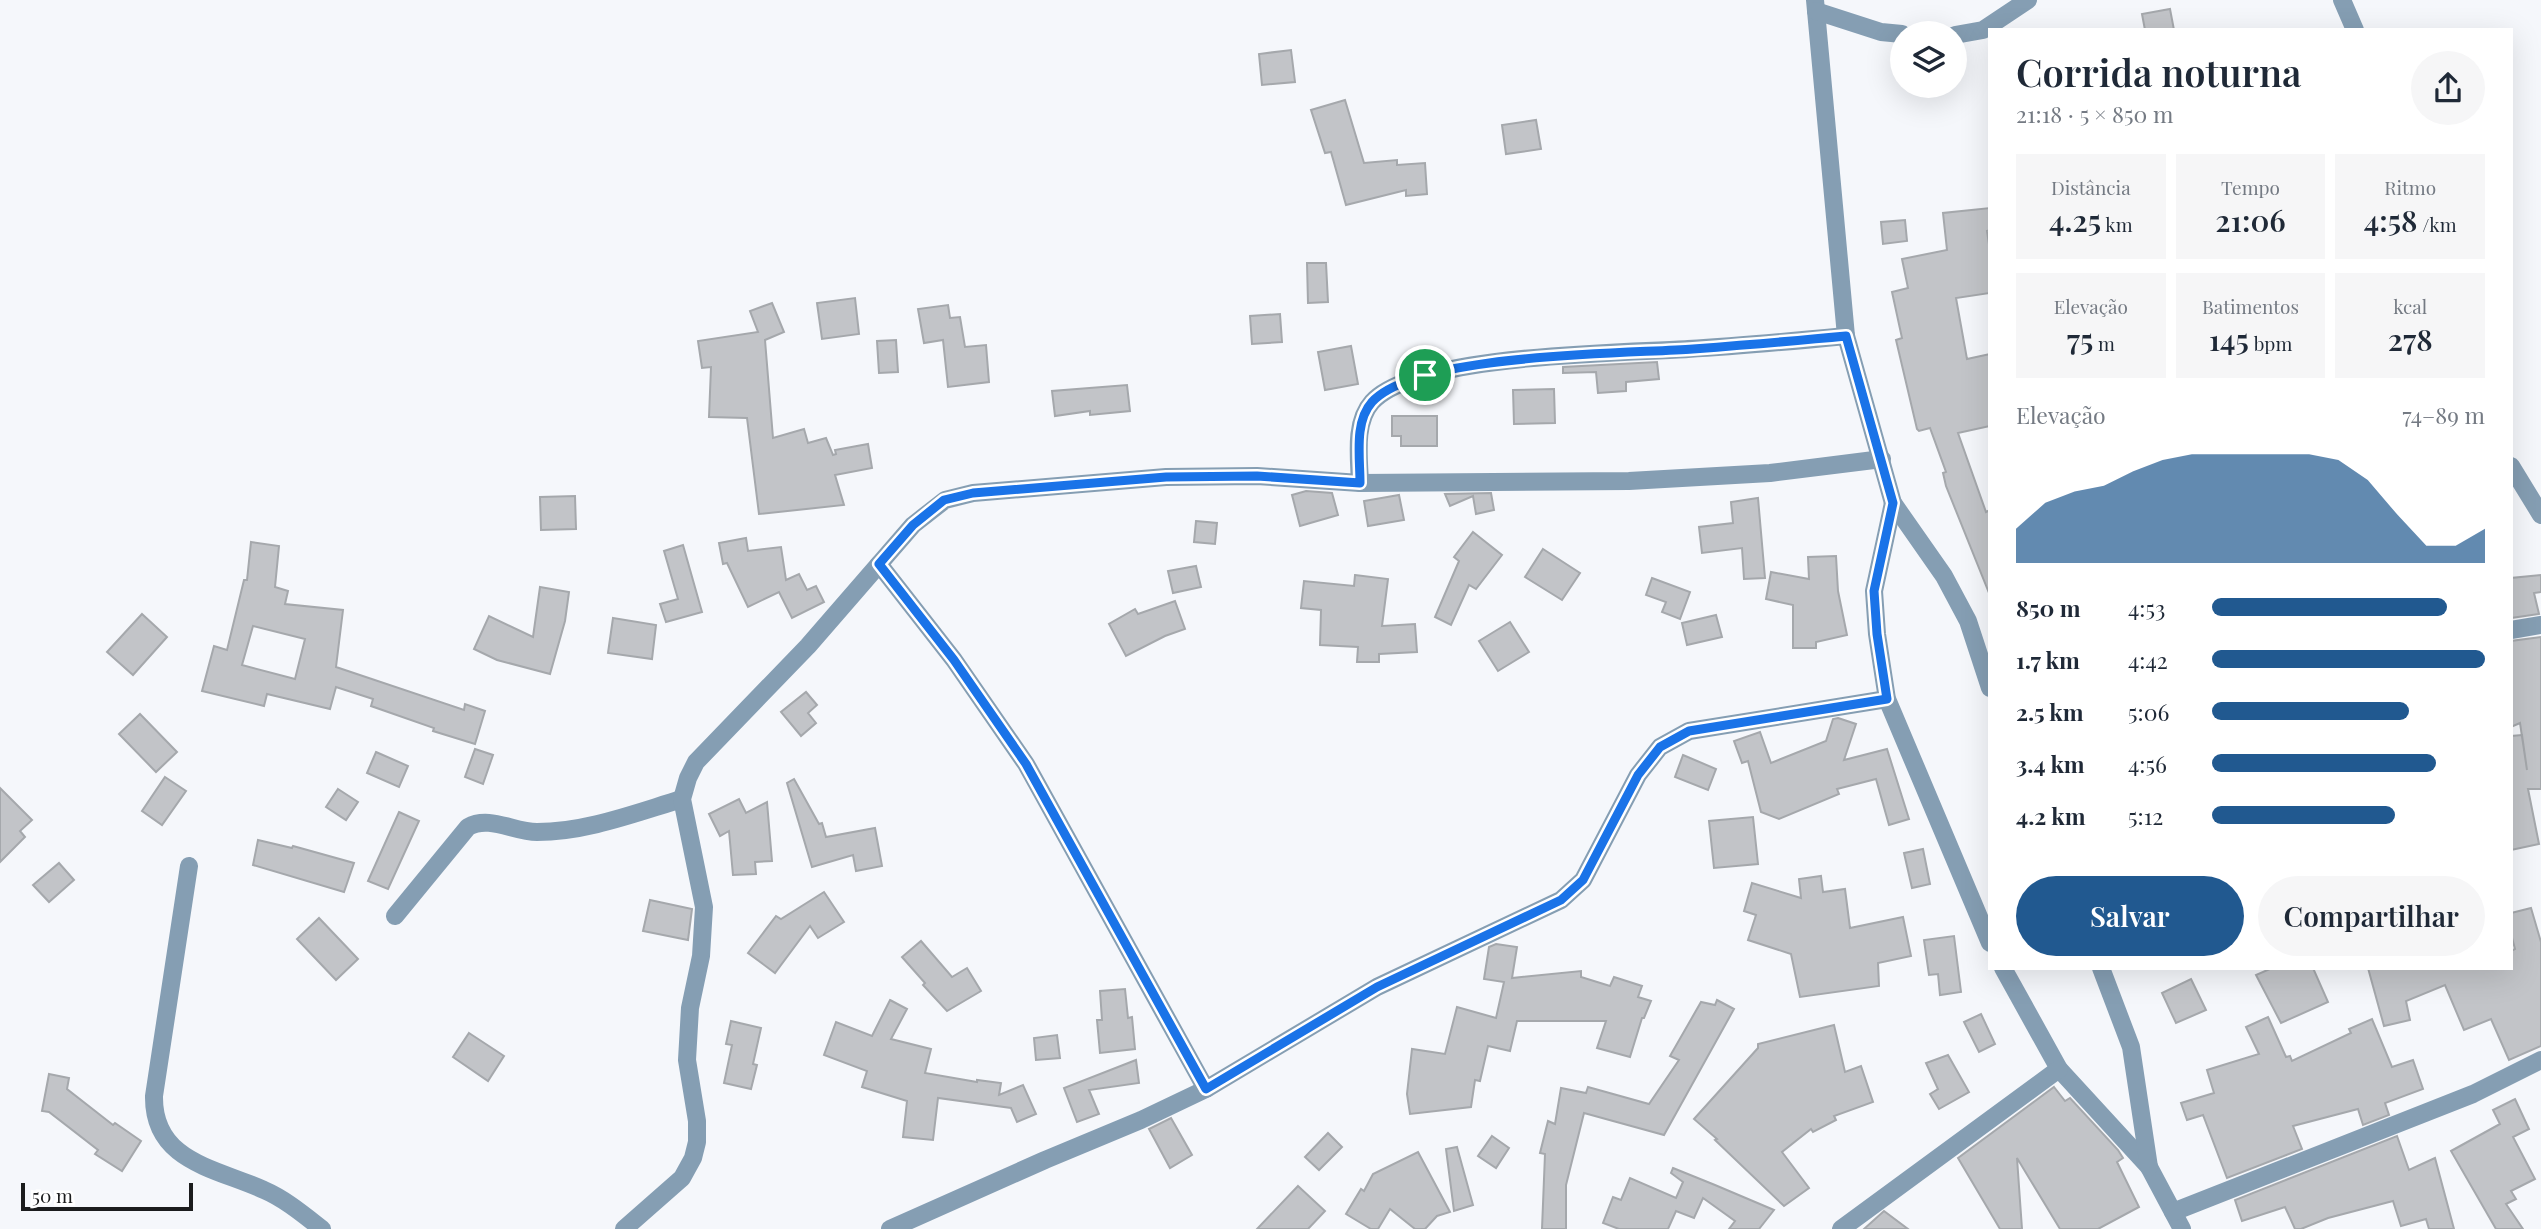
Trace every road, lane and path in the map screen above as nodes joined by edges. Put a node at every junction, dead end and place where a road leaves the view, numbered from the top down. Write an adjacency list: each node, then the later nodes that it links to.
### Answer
1 (2028, 0): 6 (street)
2 (2342, 0): 4 (street)
3 (1815, 6): 5 (street); 7 (street)
4 (2354, 28)
5 (1890, 33)
6 (1967, 33)
7 (1846, 336): 8 (street); 10 (street)
8 (1882, 459): 10 (street); 11 (street)
9 (2513, 469): 12 (street)
10 (1360, 483): 13 (street)
11 (1893, 503): 16 (street); 17 (street)
12 (2541, 514)
13 (879, 564): 18 (street); 26 (street)
14 (2541, 625): 15 (street)
15 (2513, 629)
16 (1988, 682)
17 (1887, 699): 21 (street); 26 (street)
18 (682, 799): 20 (street); 30 (street)
19 (189, 866): 29 (street)
20 (395, 916)
21 (1988, 938)
22 (2004, 970): 25 (street)
23 (2102, 970): 27 (street)
24 (2541, 1060): 28 (street)
25 (2059, 1069): 27 (street); 32 (street)
26 (1206, 1089): 31 (street)
27 (2149, 1167): 28 (street)
28 (2173, 1212): 33 (street)
29 (322, 1229)
30 (624, 1229)
31 (890, 1229)
32 (1841, 1229)
33 (2182, 1229)

